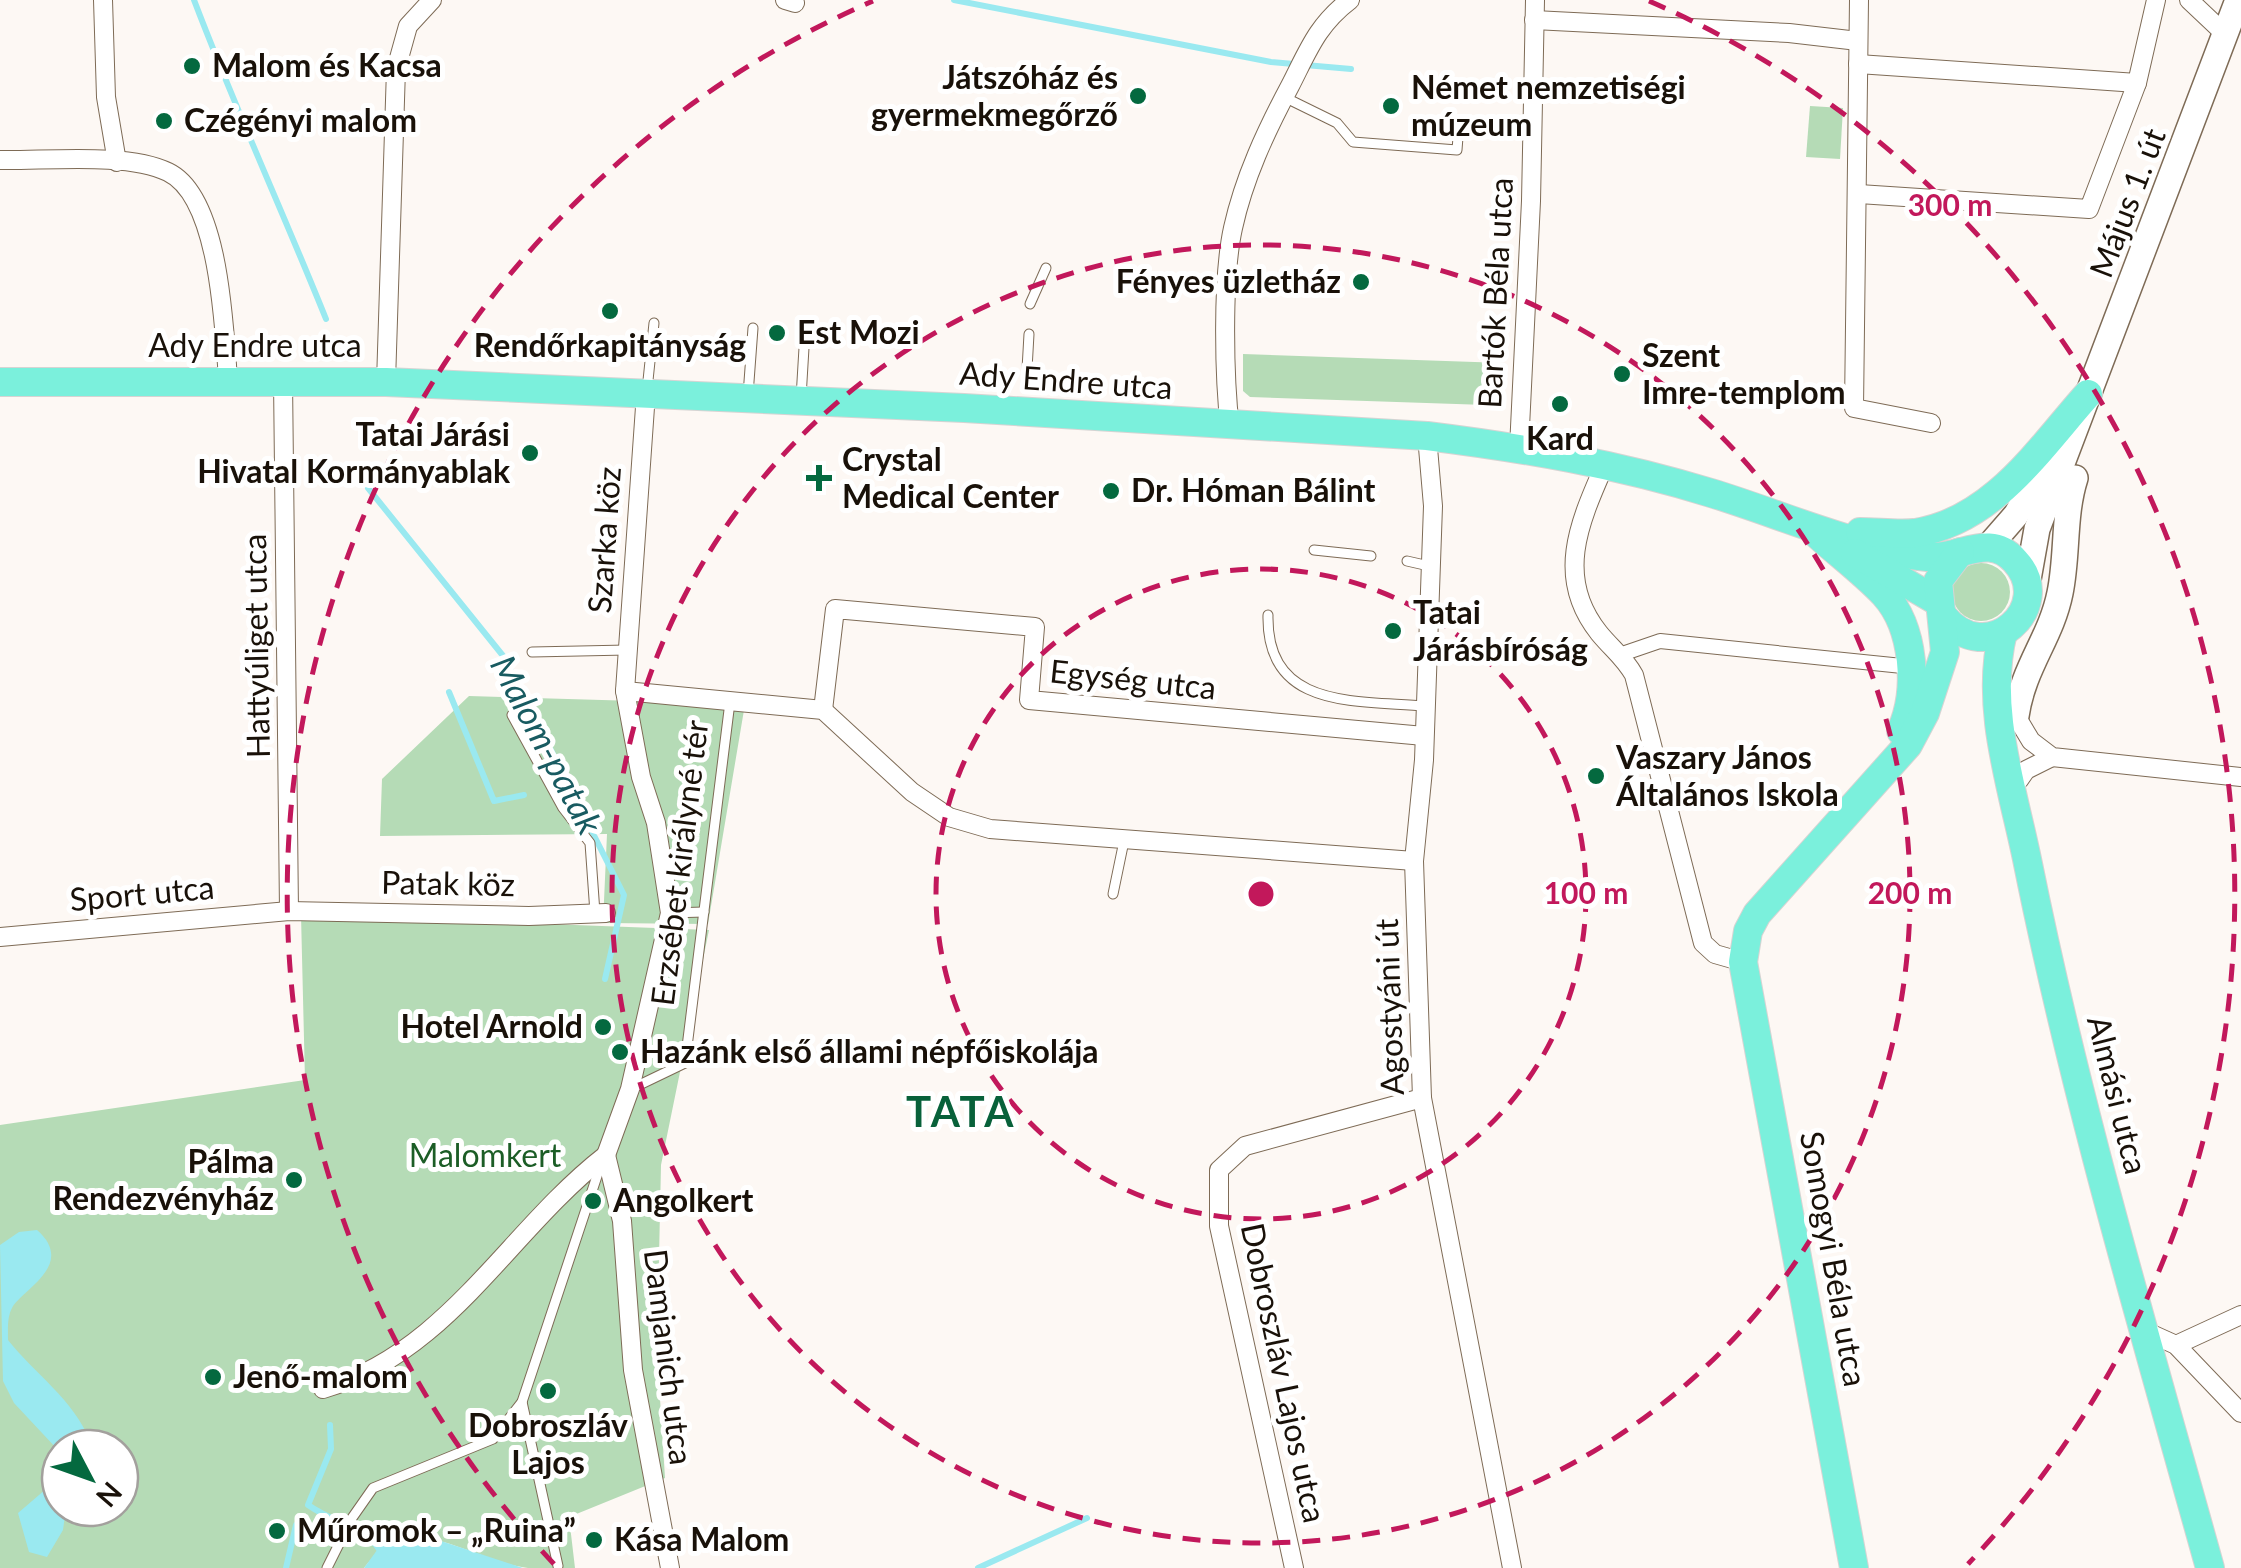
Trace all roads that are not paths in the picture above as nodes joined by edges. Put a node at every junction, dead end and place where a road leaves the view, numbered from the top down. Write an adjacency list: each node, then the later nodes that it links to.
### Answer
1 (102, 0): 16 (street)
2 (432, 0): 27 (street)
3 (1350, 0): 13 (street)
4 (1535, 0): 9 (street, Bartók Béla utca)
5 (1858, 0): 10 (street)
6 (2156, 0): 12 (street, Május 1. út)
7 (2189, 0): 8 (street, Május 1. út)
8 (2235, 15): 30 (main road, Május 1. út)
9 (1534, 20): 10 (street); 36 (street, Bartók Béla utca)
10 (1858, 42): 11 (street)
11 (1858, 64): 12 (street, Május 1. út); 17 (street)
12 (2137, 83): 17 (street, Május 1. út)
13 (1284, 97): 14 (lane); 34 (street)
14 (1460, 124)
15 (0, 160): 16 (street)
16 (117, 162): 24 (street)
17 (1859, 194): 33 (street)
18 (1046, 268): 19 (lane)
19 (1030, 304)
20 (654, 323): 29 (lane)
21 (753, 328): 31 (lane)
22 (805, 332): 32 (lane)
23 (1029, 334): 28 (lane)
24 (228, 379): 25 (main road, Ady Endre utca); 26 (main road, Ady Endre utca)
25 (282, 380): 27 (main road, Ady Endre utca); 68 (street, Hattyúliget utca)
26 (0, 382)
27 (386, 382): 29 (main road, Ady Endre utca)
28 (1026, 386)
29 (646, 393): 31 (main road, Ady Endre utca); 49 (street, Szarka köz)
30 (2088, 394): 38 (main road); 39 (main road, Május 1. út); 45 (main road, Május 1. út); 58 (main road)
31 (748, 398): 32 (main road, Ady Endre utca)
32 (800, 401): 34 (main road, Ady Endre utca)
33 (1932, 422)
34 (1230, 428): 35 (main road, Ady Endre utca)
35 (1427, 436): 36 (main road, Ady Endre utca); 44 (street, Agostyáni út)
36 (1519, 448): 37 (main road, Ady Endre utca)
37 (1606, 464): 38 (main road, Ady Endre utca); 51 (street)
38 (1814, 532): 41 (main road); 46 (main road); 52 (main road)
39 (1989, 546): 41 (main road); 45 (main road)
40 (1314, 550): 42 (lane)
41 (1960, 552): 46 (main road)
42 (1371, 556)
43 (1407, 561): 44 (lane)
44 (1429, 566): 55 (street, Agostyáni út)
45 (2027, 585): 48 (main road)
46 (1940, 608): 48 (main road); 63 (main road)
47 (1268, 614): 55 (lane)
48 (2003, 632): 64 (main road, Almási utca)
49 (627, 650): 50 (lane); 53 (street, Szarka köz)
50 (532, 652)
51 (1622, 654): 52 (street); 73 (street)
52 (1912, 668): 63 (main road)
53 (626, 691): 54 (street, Erzsébet királyné tér); 71 (street, Erzsébet királyné tér)
54 (730, 702): 56 (street); 69 (lane, Erzsébet királyné tér)
55 (1426, 706): 59 (street, Agostyáni út)
56 (823, 710): 59 (street, Egység utca); 65 (street)
57 (512, 715): 70 (lane)
58 (2016, 716): 60 (street); 62 (main road)
59 (1424, 736): 66 (street, Agostyáni út)
60 (2052, 757): 61 (street); 62 (street)
61 (2241, 776)
62 (2019, 780): 64 (main road)
63 (1874, 786): 73 (main road, Somogyi Béla utca)
64 (2022, 833): 78 (main road, Almási utca)
65 (1124, 841): 66 (street); 67 (lane)
66 (1414, 861): 75 (street, Agostyáni út)
67 (1113, 894)
68 (290, 912): 70 (street, Patak köz); 72 (street, Sport utca)
69 (704, 912): 71 (lane); 74 (lane, Erzsébet királyné tér)
70 (601, 913)
71 (670, 913): 74 (street, Erzsébet királyné tér)
72 (0, 937)
73 (1743, 962): 88 (main road, Somogyi Béla utca)
74 (630, 1089): 76 (street, Erzsébet királyné tér)
75 (1422, 1098): 86 (street, Dobroszláv Lajos utca); 87 (street, Agostyáni út)
76 (606, 1155): 80 (street); 81 (lane); 85 (street, Damjanich utca)
77 (2241, 1316): 79 (street)
78 (2144, 1331): 79 (street); 89 (main road, Almási utca)
79 (2176, 1345): 82 (street)
80 (323, 1390)
81 (522, 1402): 83 (lane); 84 (lane)
82 (2241, 1413)
83 (558, 1566)
84 (327, 1568)
85 (670, 1568)
86 (1294, 1568)
87 (1512, 1568)
88 (1854, 1568)
89 (2210, 1568)

